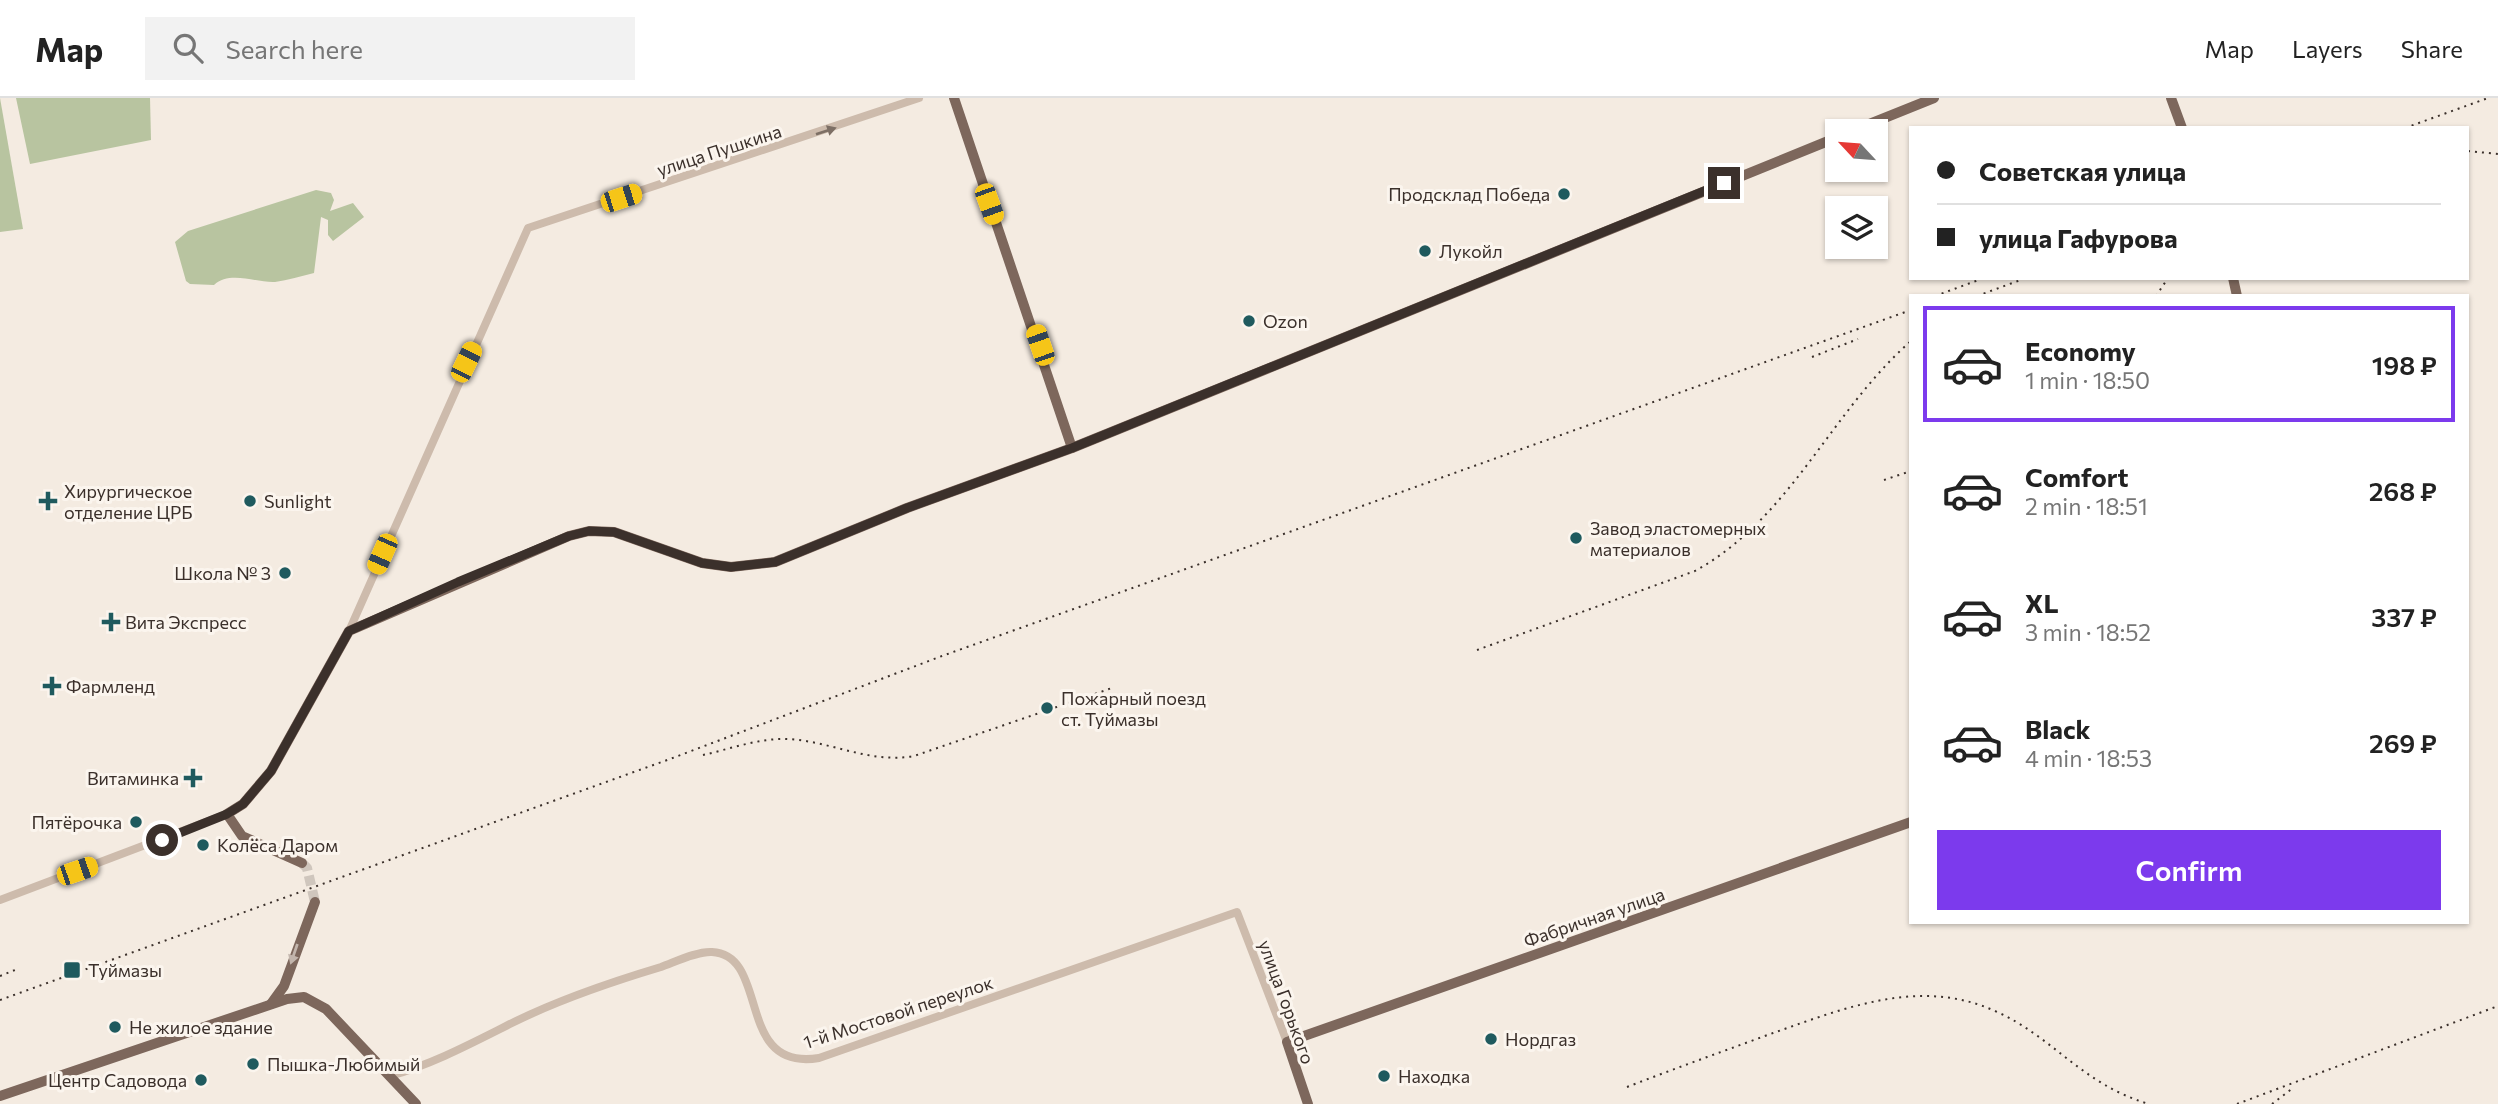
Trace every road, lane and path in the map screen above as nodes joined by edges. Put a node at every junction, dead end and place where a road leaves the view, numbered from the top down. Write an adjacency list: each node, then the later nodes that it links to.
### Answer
1 (919, 98): 9 (street, улица Пушкина, one-way to 1)
2 (954, 98): 8 (main road)
3 (1934, 98): 5 (main road)
4 (2171, 98): 6 (main road)
5 (1882, 119)
6 (2181, 126)
7 (1825, 142): 8 (main road)
8 (1072, 448): 9 (main road)
9 (349, 631): 10 (main road)
10 (227, 814): 12 (main road); 13 (street)
11 (1909, 823): 17 (main road, Фабричная улица)
12 (302, 863)
13 (0, 900)
14 (315, 902): 16 (main road, one-way to 16)
15 (1237, 912): 17 (street, улица Горького); 18 (street, 1-й Мостовой переулок)
16 (271, 1005): 18 (main road); 19 (main road)
17 (1287, 1042): 21 (main road, улица Горького)
18 (390, 1076): 20 (main road)
19 (0, 1096)
20 (416, 1104)
21 (1308, 1104)

